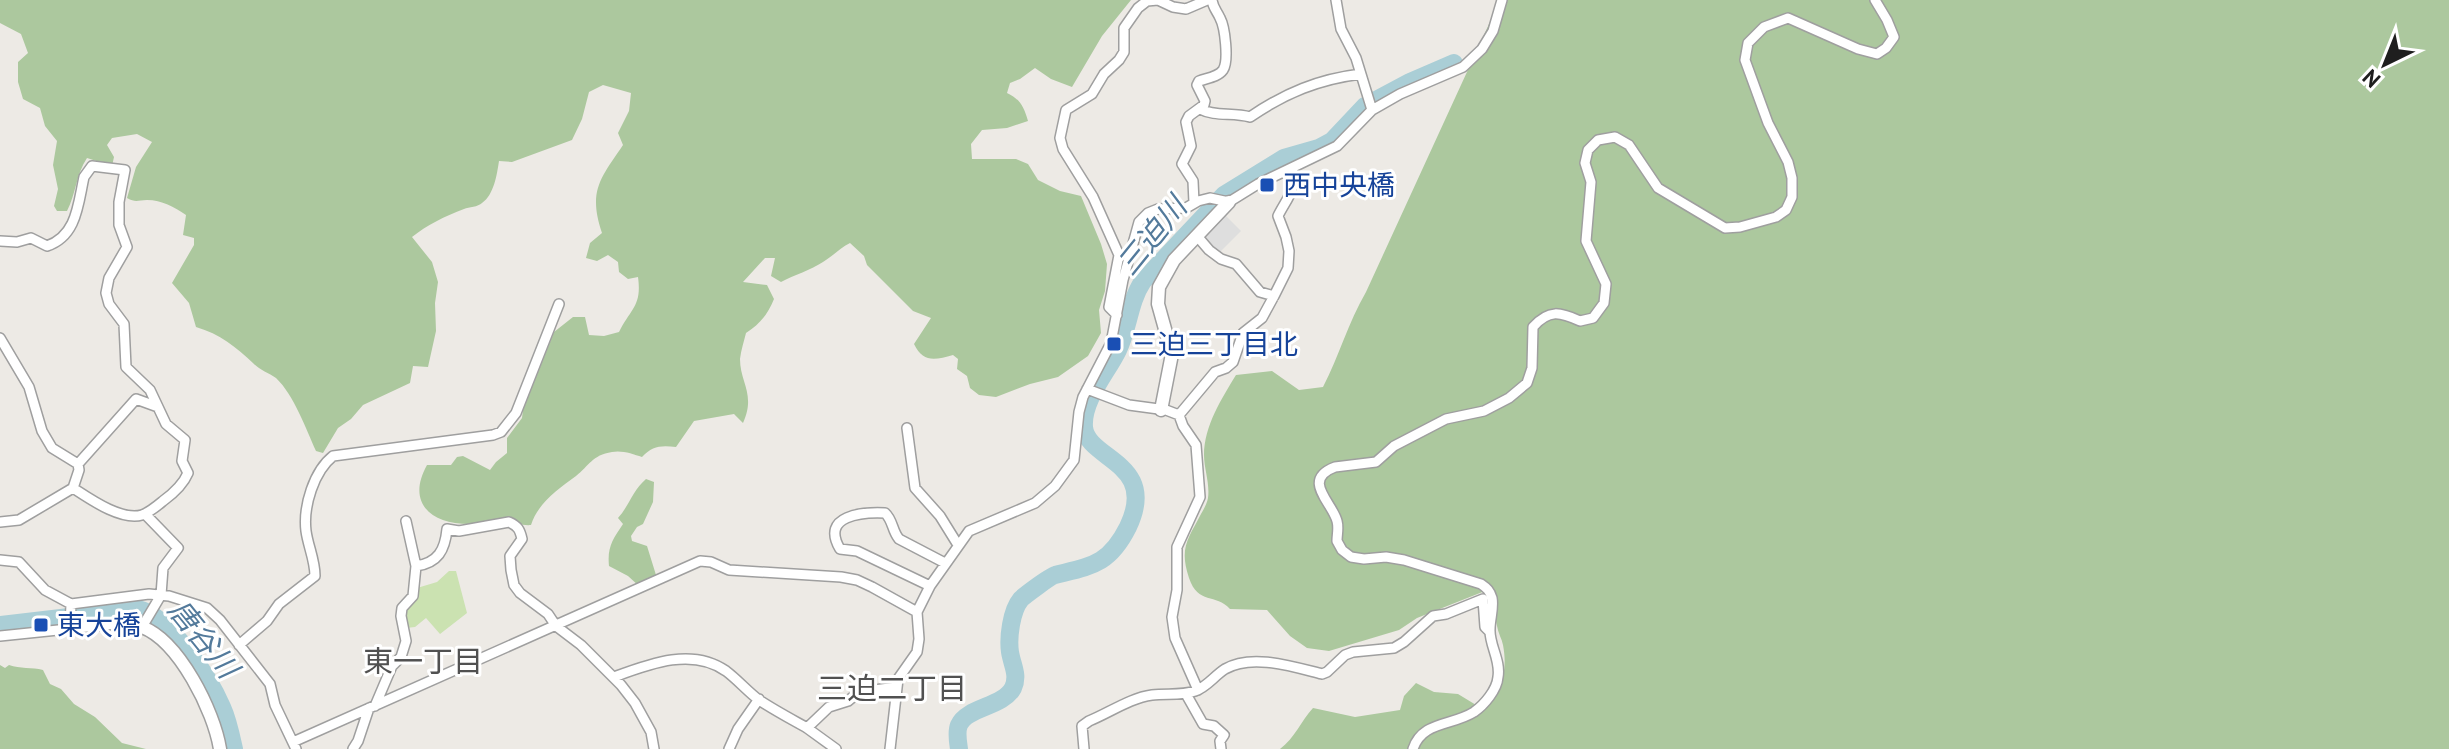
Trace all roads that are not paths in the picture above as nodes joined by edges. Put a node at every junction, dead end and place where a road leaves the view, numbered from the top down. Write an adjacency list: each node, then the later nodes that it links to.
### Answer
1 (1210, 0): 7 (street); 15 (street)
2 (1336, 0): 5 (street)
3 (1502, 0): 6 (street)
4 (1875, 0): 38 (street)
5 (1361, 74): 6 (street); 7 (street)
6 (1371, 106): 8 (street)
7 (1200, 109): 10 (street)
8 (1292, 169): 9 (street); 13 (street)
9 (1225, 202): 10 (street); 11 (street)
10 (1194, 203): 15 (street)
11 (1197, 236): 13 (street); 20 (street)
12 (0, 241): 19 (street)
13 (1274, 296): 21 (street)
14 (559, 304): 40 (street)
15 (1117, 315): 18 (street)
16 (0, 338): 17 (street)
17 (4, 355): 23 (street)
18 (1093, 391): 20 (street); 28 (street)
19 (158, 407): 23 (street); 25 (street)
20 (1161, 410): 21 (street)
21 (1179, 415): 43 (street)
22 (907, 428): 28 (street)
23 (78, 464): 24 (street)
24 (73, 488): 25 (street); 27 (street)
25 (145, 514): 33 (street)
26 (406, 521): 31 (street)
27 (0, 522)
28 (958, 545): 30 (street)
29 (0, 560): 35 (street)
30 (945, 563): 32 (street); 32 (street)
31 (416, 566): 37 (street); 46 (street)
32 (930, 586): 34 (street)
33 (161, 595): 35 (street); 36 (street); 40 (street)
34 (917, 612): 37 (street); 42 (street)
35 (70, 617): 36 (street); 39 (street)
36 (144, 623): 49 (street)
37 (556, 626): 41 (street); 46 (street)
38 (1489, 631): 43 (street); 57 (street)
39 (0, 636)
40 (239, 645): 48 (street)
41 (614, 677): 45 (street); 51 (street)
42 (897, 687): 47 (street); 54 (street)
43 (1198, 690): 44 (street)
44 (1186, 694): 55 (street); 56 (street)
45 (759, 699): 47 (street); 52 (street)
46 (372, 707): 48 (street); 50 (street)
47 (807, 728): 53 (street)
48 (294, 746)
49 (220, 749)
50 (353, 749)
51 (654, 749)
52 (729, 749)
53 (836, 749)
54 (890, 749)
55 (1084, 749)
56 (1221, 749)
57 (1413, 749)

